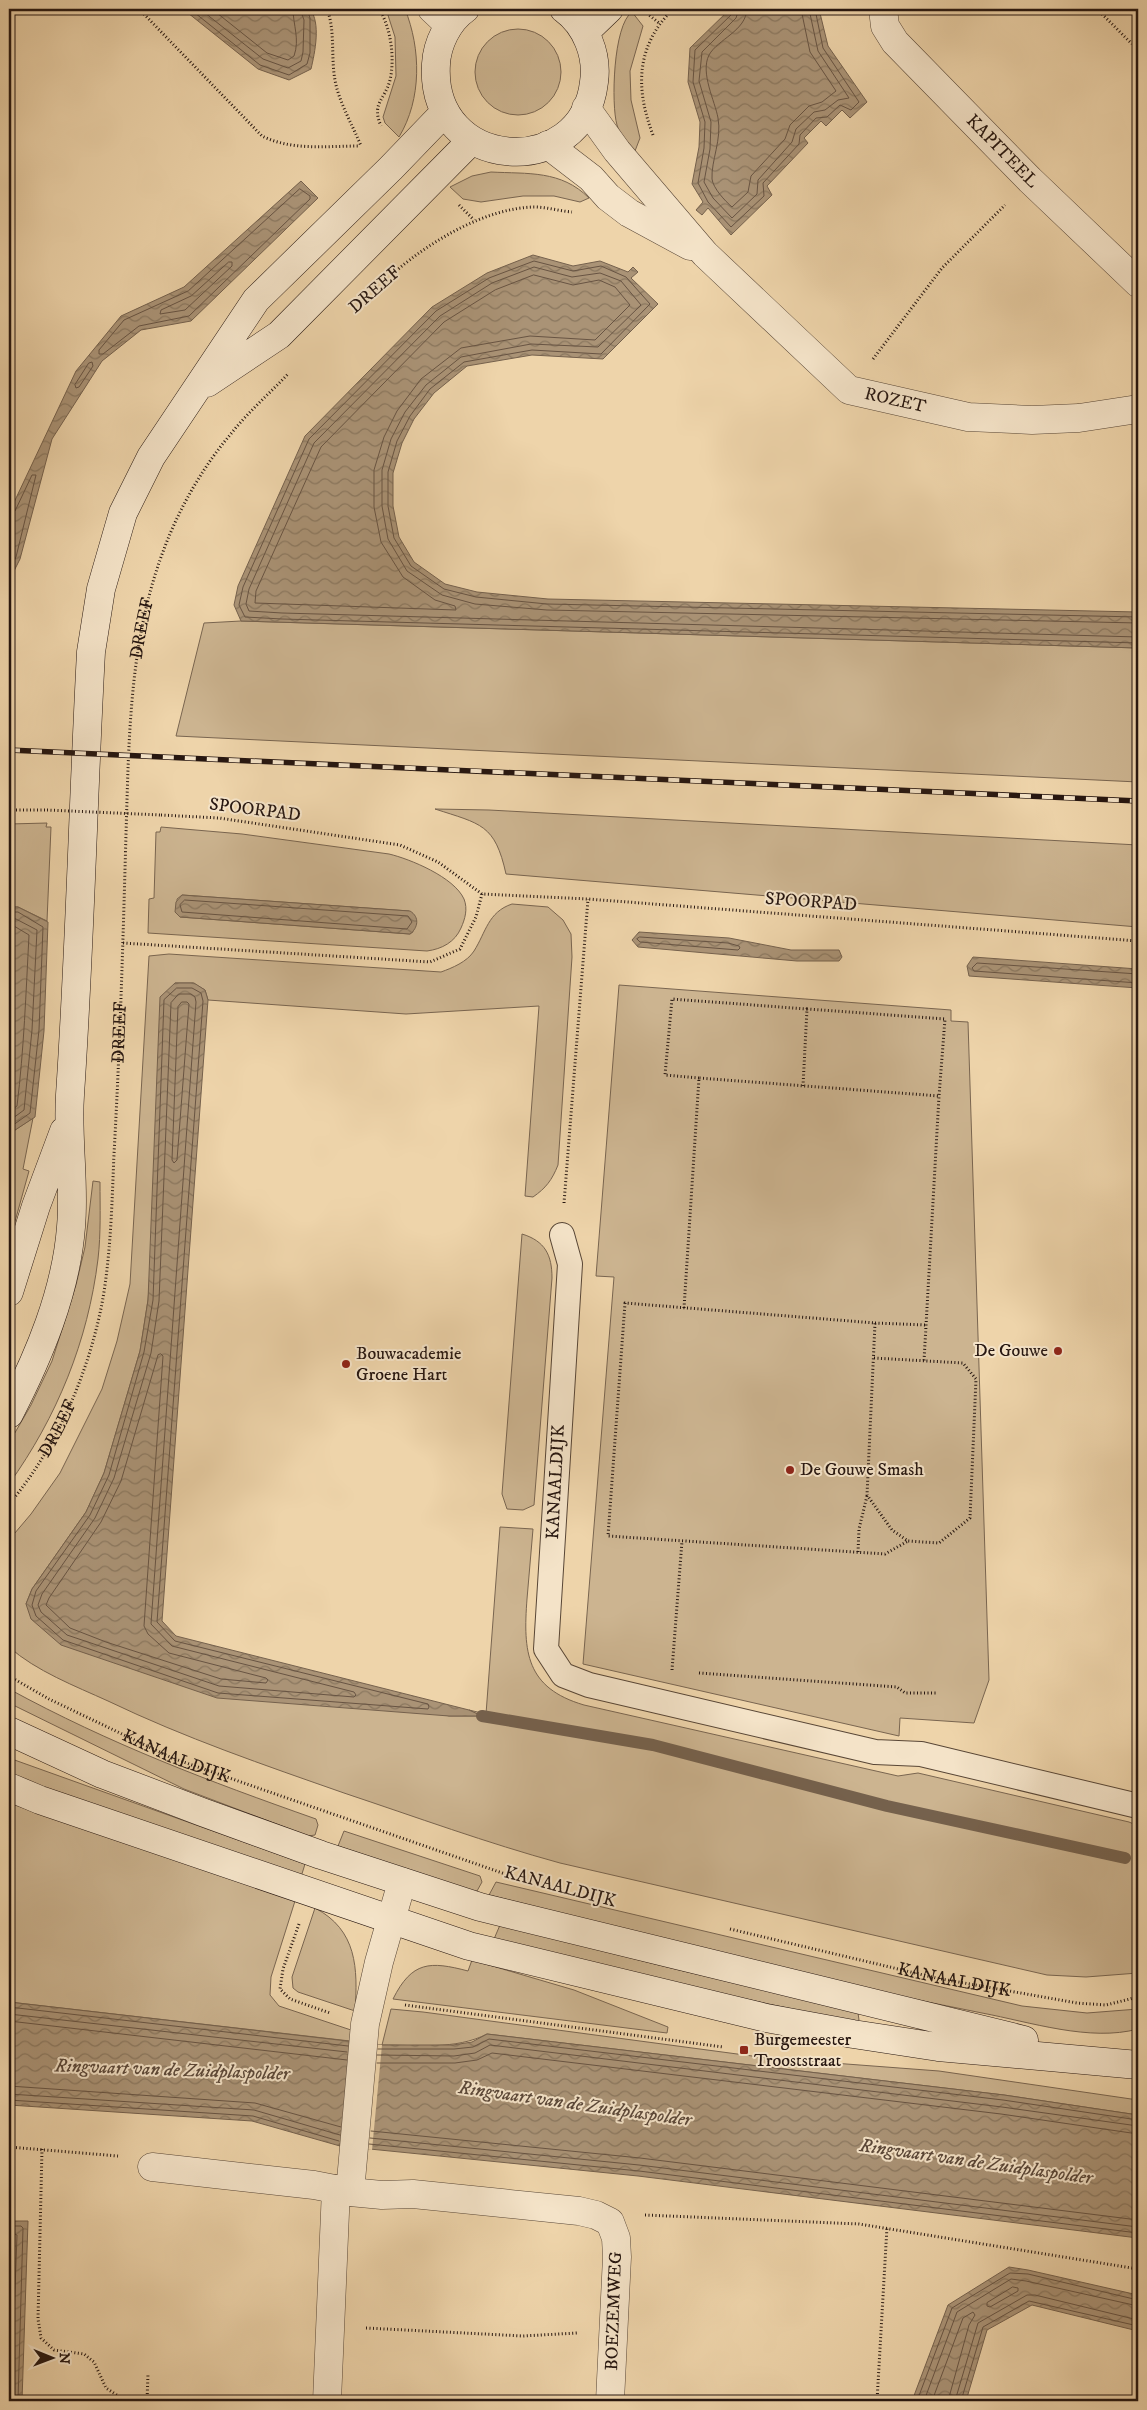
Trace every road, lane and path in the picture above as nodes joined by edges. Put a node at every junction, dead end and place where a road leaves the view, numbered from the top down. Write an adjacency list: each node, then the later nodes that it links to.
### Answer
1 (140, 9): 19 (path)
2 (327, 9): 19 (path)
3 (564, 9): 13 (main road)
4 (609, 9): 13 (main road)
5 (642, 9): 12 (path)
6 (673, 9): 12 (path)
7 (883, 9): 22 (main road, KAPITEEL)
8 (1097, 9): 10 (path)
9 (1106, 9): 10 (path)
10 (1102, 13): 14 (path)
11 (448, 14): 16 (main road)
12 (659, 23): 21 (path)
13 (585, 32): 15 (main road)
14 (1132, 44)
15 (586, 108): 18 (main road); 21 (main road, ROZET)
16 (445, 112): 17 (main road); 20 (main road, DREEF)
17 (472, 140): 18 (main road); 29 (main road, DREEF)
18 (548, 145): 23 (main road, ROZET)
19 (361, 146): 20 (path)
20 (406, 154): 29 (main road, DREEF)
21 (634, 169): 24 (main road, ROZET)
22 (1030, 180): 26 (main road, KAPITEEL); 28 (path)
23 (608, 197): 24 (main road, ROZET); 25 (path, DREEF)
24 (705, 254): 28 (main road, ROZET)
25 (396, 272)
26 (1138, 283)
27 (291, 372): 35 (path, DREEF)
28 (849, 390): 30 (main road, ROZET)
29 (196, 391): 40 (main road, DREEF)
30 (1138, 409)
31 (9, 810): 32 (path, SPOORPAD, bridge)
32 (482, 894): 33 (path, SPOORPAD); 35 (path)
33 (588, 899): 34 (path, SPOORPAD); 41 (path)
34 (1138, 941)
35 (122, 942): 50 (path, DREEF)
36 (808, 1009): 37 (path); 38 (path); 39 (path)
37 (699, 1078): 38 (path); 43 (path)
38 (803, 1086): 39 (path)
39 (939, 1096): 45 (path)
40 (68, 1118): 42 (main road, DREEF); 48 (main road, DREEF)
41 (562, 1235): 60 (lane, KANAALDIJK)
42 (9, 1292)
43 (684, 1308): 44 (path); 51 (path)
44 (875, 1323): 45 (path); 46 (path)
45 (926, 1325): 47 (path)
46 (874, 1358): 47 (path); 49 (path)
47 (924, 1360): 52 (path)
48 (9, 1414)
49 (867, 1495): 52 (path); 53 (path)
50 (9, 1504)
51 (682, 1541): 53 (path); 54 (path)
52 (908, 1541): 53 (path)
53 (858, 1552)
54 (672, 1672)
55 (692, 1673): 57 (path)
56 (9, 1676): 61 (path, KANAALDIJK)
57 (938, 1693)
58 (9, 1731): 62 (main road)
59 (9, 1787): 65 (main road)
60 (1138, 1806)
61 (335, 1814): 62 (path); 63 (path, KANAALDIJK)
62 (321, 1855): 64 (main road)
63 (509, 1875)
64 (402, 1882): 66 (main road); 70 (main road)
65 (309, 1893): 66 (main road); 69 (path)
66 (390, 1921): 69 (main road); 70 (main road)
67 (727, 1928): 68 (path, KANAALDIJK)
68 (1138, 1998)
69 (364, 2033): 75 (main road)
70 (1110, 2061): 71 (main road)
71 (1138, 2065)
72 (9, 2148): 73 (path)
73 (42, 2149): 74 (path); 82 (path)
74 (152, 2167): 75 (main road)
75 (343, 2190): 76 (main road); 79 (main road)
76 (610, 2222): 77 (path); 85 (main road, BOEZEMWEG)
77 (887, 2227): 78 (path); 86 (path)
78 (1138, 2269)
79 (330, 2326): 80 (path); 84 (main road)
80 (580, 2339)
81 (148, 2374): 83 (path)
82 (126, 2401)
83 (146, 2401)
84 (327, 2401)
85 (610, 2401)
86 (877, 2401)

